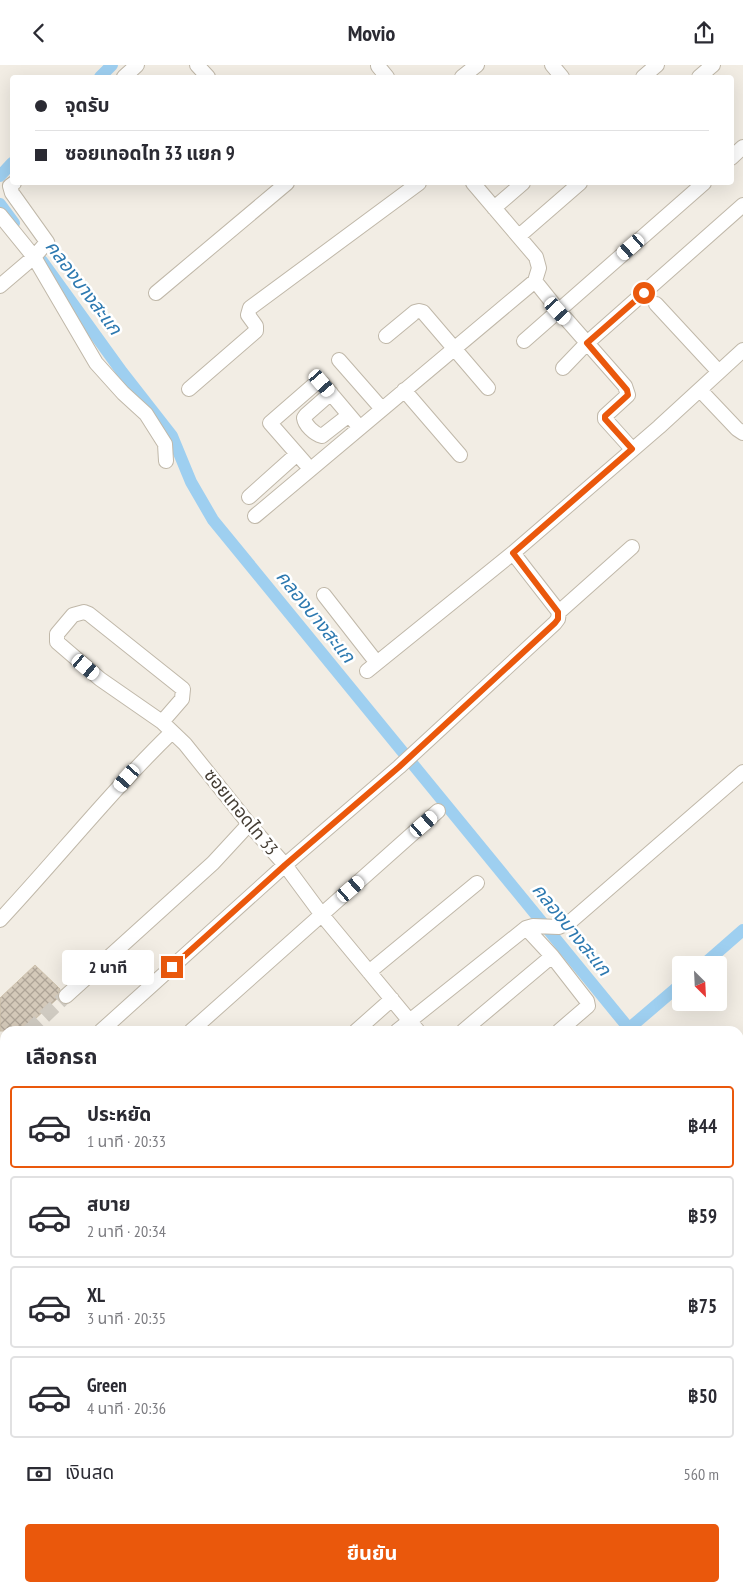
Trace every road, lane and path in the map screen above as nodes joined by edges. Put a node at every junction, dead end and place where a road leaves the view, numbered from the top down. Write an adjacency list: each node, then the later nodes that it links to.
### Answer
1 (137, 65): 7 (street)
2 (197, 65): 8 (street)
3 (477, 65): 9 (street)
4 (552, 65): 10 (street)
5 (657, 65): 11 (street)
6 (713, 65): 12 (street)
7 (126, 75)
8 (206, 75)
9 (464, 75)
10 (560, 75)
11 (645, 75)
12 (701, 75)
13 (11, 185): 24 (street)
14 (284, 185): 27 (street)
15 (416, 185): 39 (street)
16 (475, 185): 21 (street)
17 (521, 185): 21 (street)
18 (578, 185): 23 (street)
19 (702, 185): 29 (street)
20 (743, 205): 32 (street)
21 (494, 208): 23 (street)
22 (0, 215): 24 (street)
23 (519, 236): 25 (street)
24 (35, 256): 26 (street); 49 (street)
25 (534, 281): 29 (street); 33 (street)
26 (0, 286)
27 (156, 293)
28 (656, 304): 37 (street)
29 (558, 311): 31 (street); 32 (street)
30 (386, 336): 33 (street)
31 (524, 341)
32 (587, 343): 36 (street); 47 (street)
33 (455, 348): 38 (street); 41 (street)
34 (743, 351): 37 (street)
35 (339, 360): 43 (street)
36 (563, 367)
37 (719, 372): 40 (street)
38 (488, 388)
39 (189, 389)
40 (700, 390): 46 (street); 47 (street)
41 (404, 391): 43 (street); 48 (street)
42 (331, 393): 44 (street); 44 (street); 50 (street)
43 (382, 409): 45 (street)
44 (349, 415): 45 (street)
45 (360, 428): 51 (street)
46 (743, 433)
47 (632, 449): 53 (street)
48 (460, 455)
49 (166, 461)
50 (249, 497)
51 (255, 516)
52 (632, 547): 55 (street)
53 (513, 553): 54 (street); 55 (street)
54 (324, 595)
55 (558, 612): 60 (street)
56 (167, 727): 56 (street, ซอยเทอดไท 33); 59 (street, ซอยเทอดไท 33); 63 (street)
57 (743, 772): 64 (street)
58 (438, 811): 62 (street)
59 (249, 825): 60 (street, ซอยเทอดไท 33); 67 (street)
60 (285, 865): 62 (street, ซอยเทอดไท 33); 69 (street)
61 (477, 883): 66 (street)
62 (322, 915): 66 (street, ซอยเทอดไท 33); 70 (street)
63 (0, 920)
64 (529, 927): 65 (street); 72 (street)
65 (551, 957): 73 (street); 74 (street)
66 (369, 972): 68 (street, ซอยเทอดไท 33)
67 (66, 997)
68 (392, 999): 71 (street); 72 (street, ซอยเทอดไท 33)
69 (107, 1026)
70 (197, 1026)
71 (362, 1026)
72 (414, 1026)
73 (468, 1026)
74 (565, 1026)

